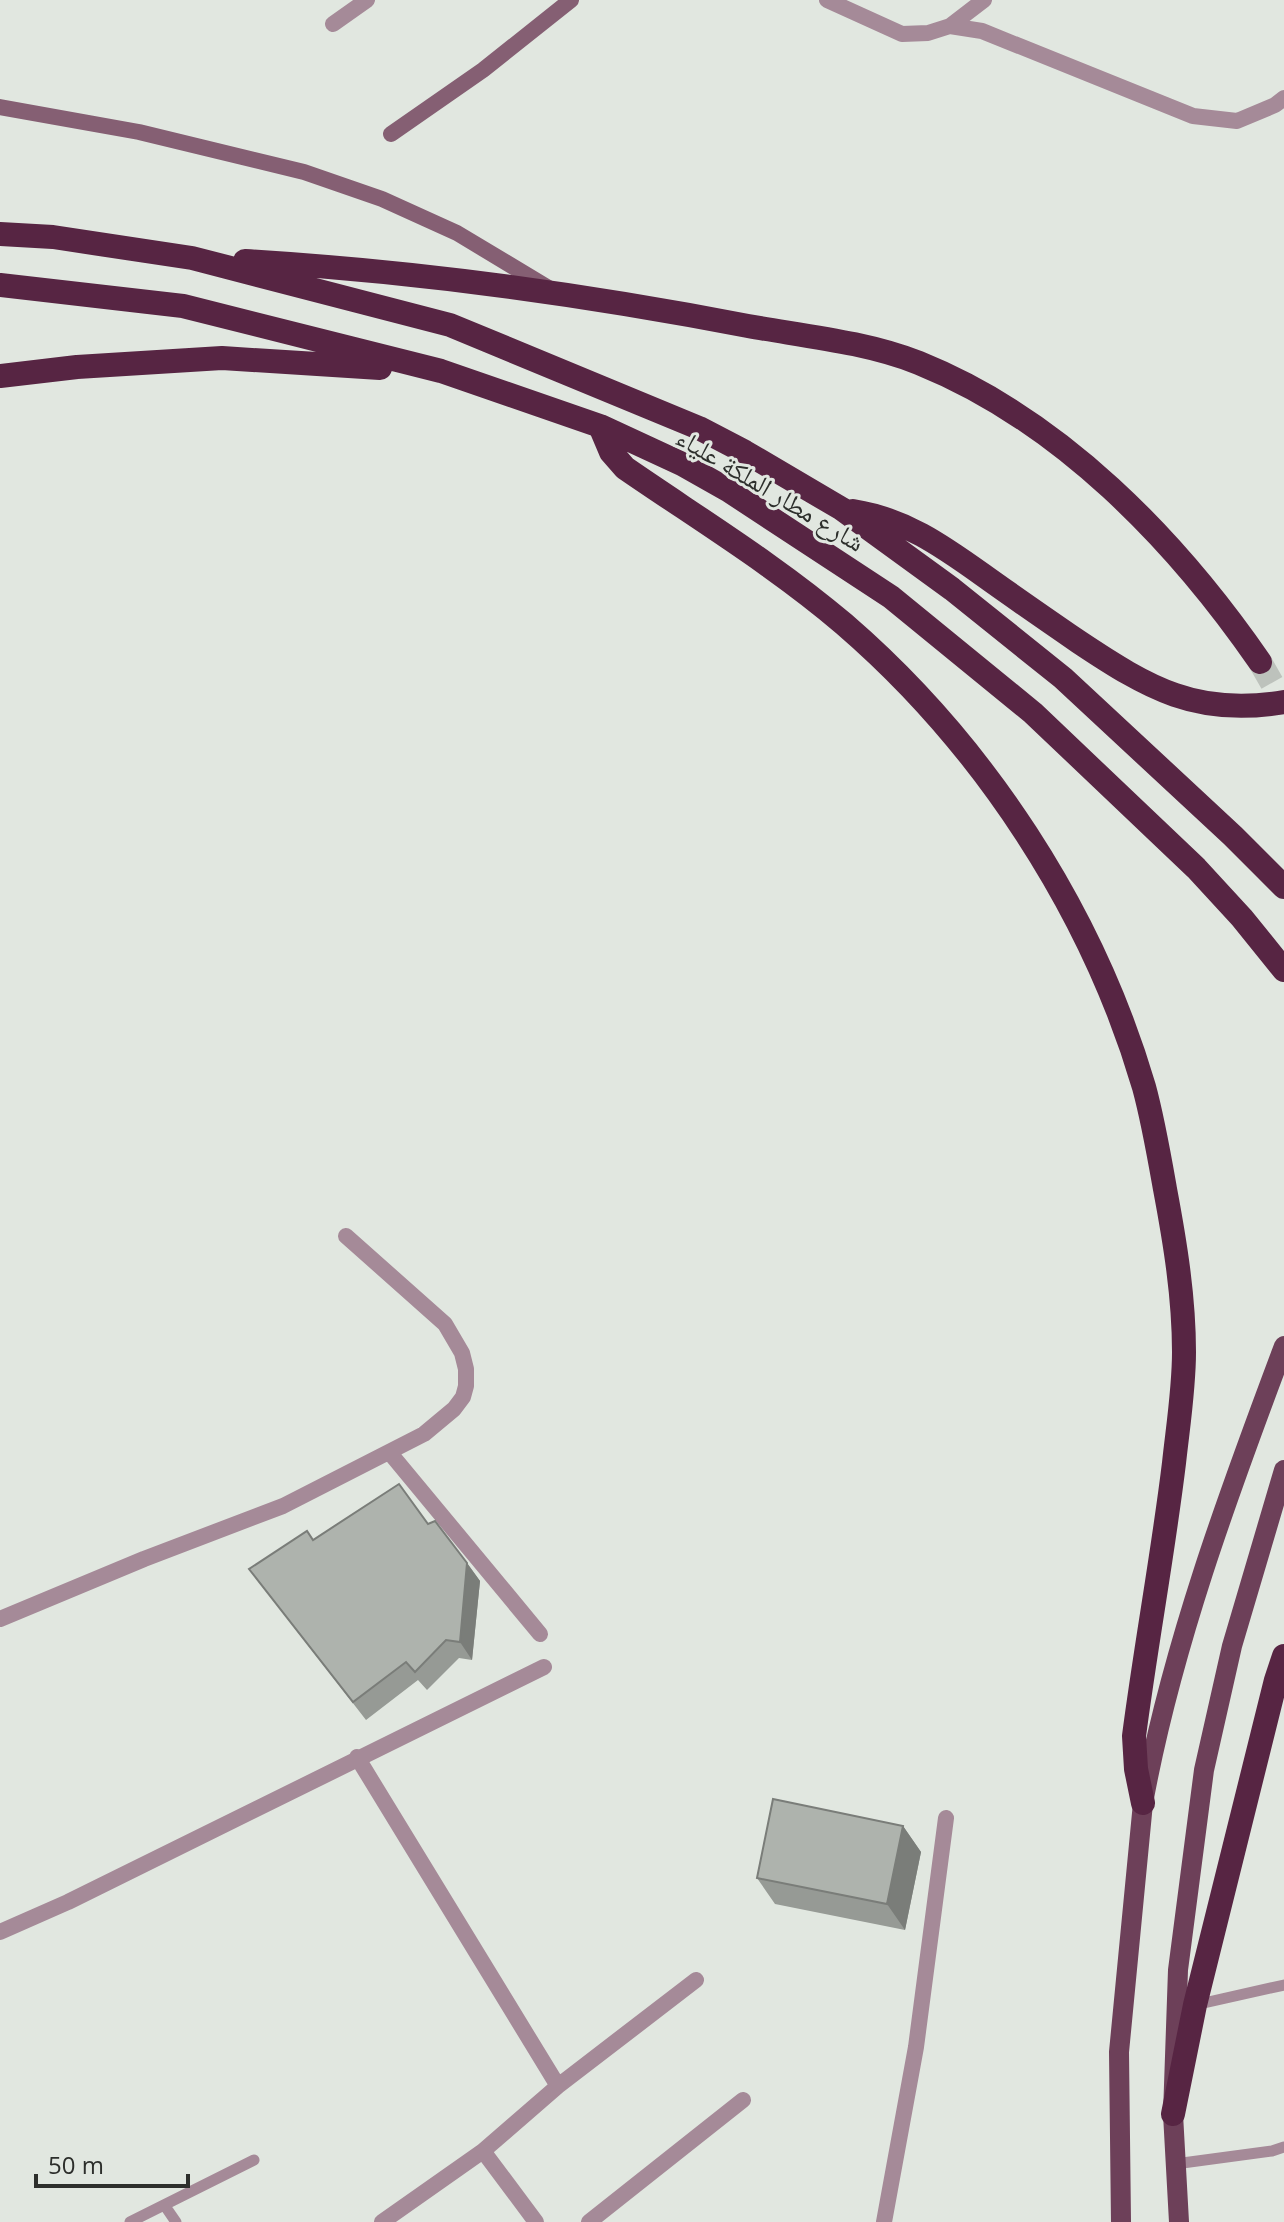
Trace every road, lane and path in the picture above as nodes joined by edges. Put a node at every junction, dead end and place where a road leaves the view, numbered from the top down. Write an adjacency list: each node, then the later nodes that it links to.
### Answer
1 (367, 0): 5 (street)
2 (827, 0): 6 (street)
3 (984, 0): 6 (street)
4 (568, 1): 9 (street)
5 (333, 24)
6 (950, 26): 7 (street)
7 (1284, 98)
8 (0, 107): 13 (street)
9 (391, 134)
10 (0, 234): 11 (highway, شارع مطار الملكة علياء)
11 (192, 258): 13 (highway); 17 (highway, شارع مطار الملكة علياء)
12 (0, 285): 14 (highway, شارع مطار الملكة علياء)
13 (557, 293): 18 (highway)
14 (441, 371): 15 (highway); 16 (highway, شارع مطار الملكة علياء)
15 (0, 376)
16 (600, 426): 21 (highway, شارع مطار الملكة علياء); 31 (highway)
17 (842, 509): 19 (highway); 20 (highway, شارع مطار الملكة علياء)
18 (1260, 662)
19 (1284, 702)
20 (1284, 887)
21 (1284, 970)
22 (346, 1236): 24 (street)
23 (1284, 1346): 31 (main road)
24 (390, 1453): 26 (street); 27 (street)
25 (1284, 1470): 39 (main road)
26 (0, 1619)
27 (540, 1634)
28 (1284, 1656): 36 (highway)
29 (544, 1667): 30 (street)
30 (357, 1757): 33 (street); 37 (street)
31 (1143, 1803): 51 (main road)
32 (946, 1818): 50 (street)
33 (0, 1932)
34 (696, 1980): 37 (street)
35 (1284, 1985): 36 (lane)
36 (1195, 2005): 39 (highway)
37 (558, 2086): 41 (street)
38 (743, 2100): 49 (street)
39 (1173, 2114): 43 (main road)
40 (1284, 2147): 43 (lane)
41 (483, 2151): 47 (street); 48 (street)
42 (254, 2160): 44 (lane)
43 (1175, 2164): 52 (main road)
44 (165, 2206): 45 (lane); 46 (lane)
45 (130, 2222)
46 (176, 2222)
47 (382, 2222)
48 (536, 2222)
49 (589, 2222)
50 (884, 2222)
51 (1121, 2222)
52 (1179, 2222)

